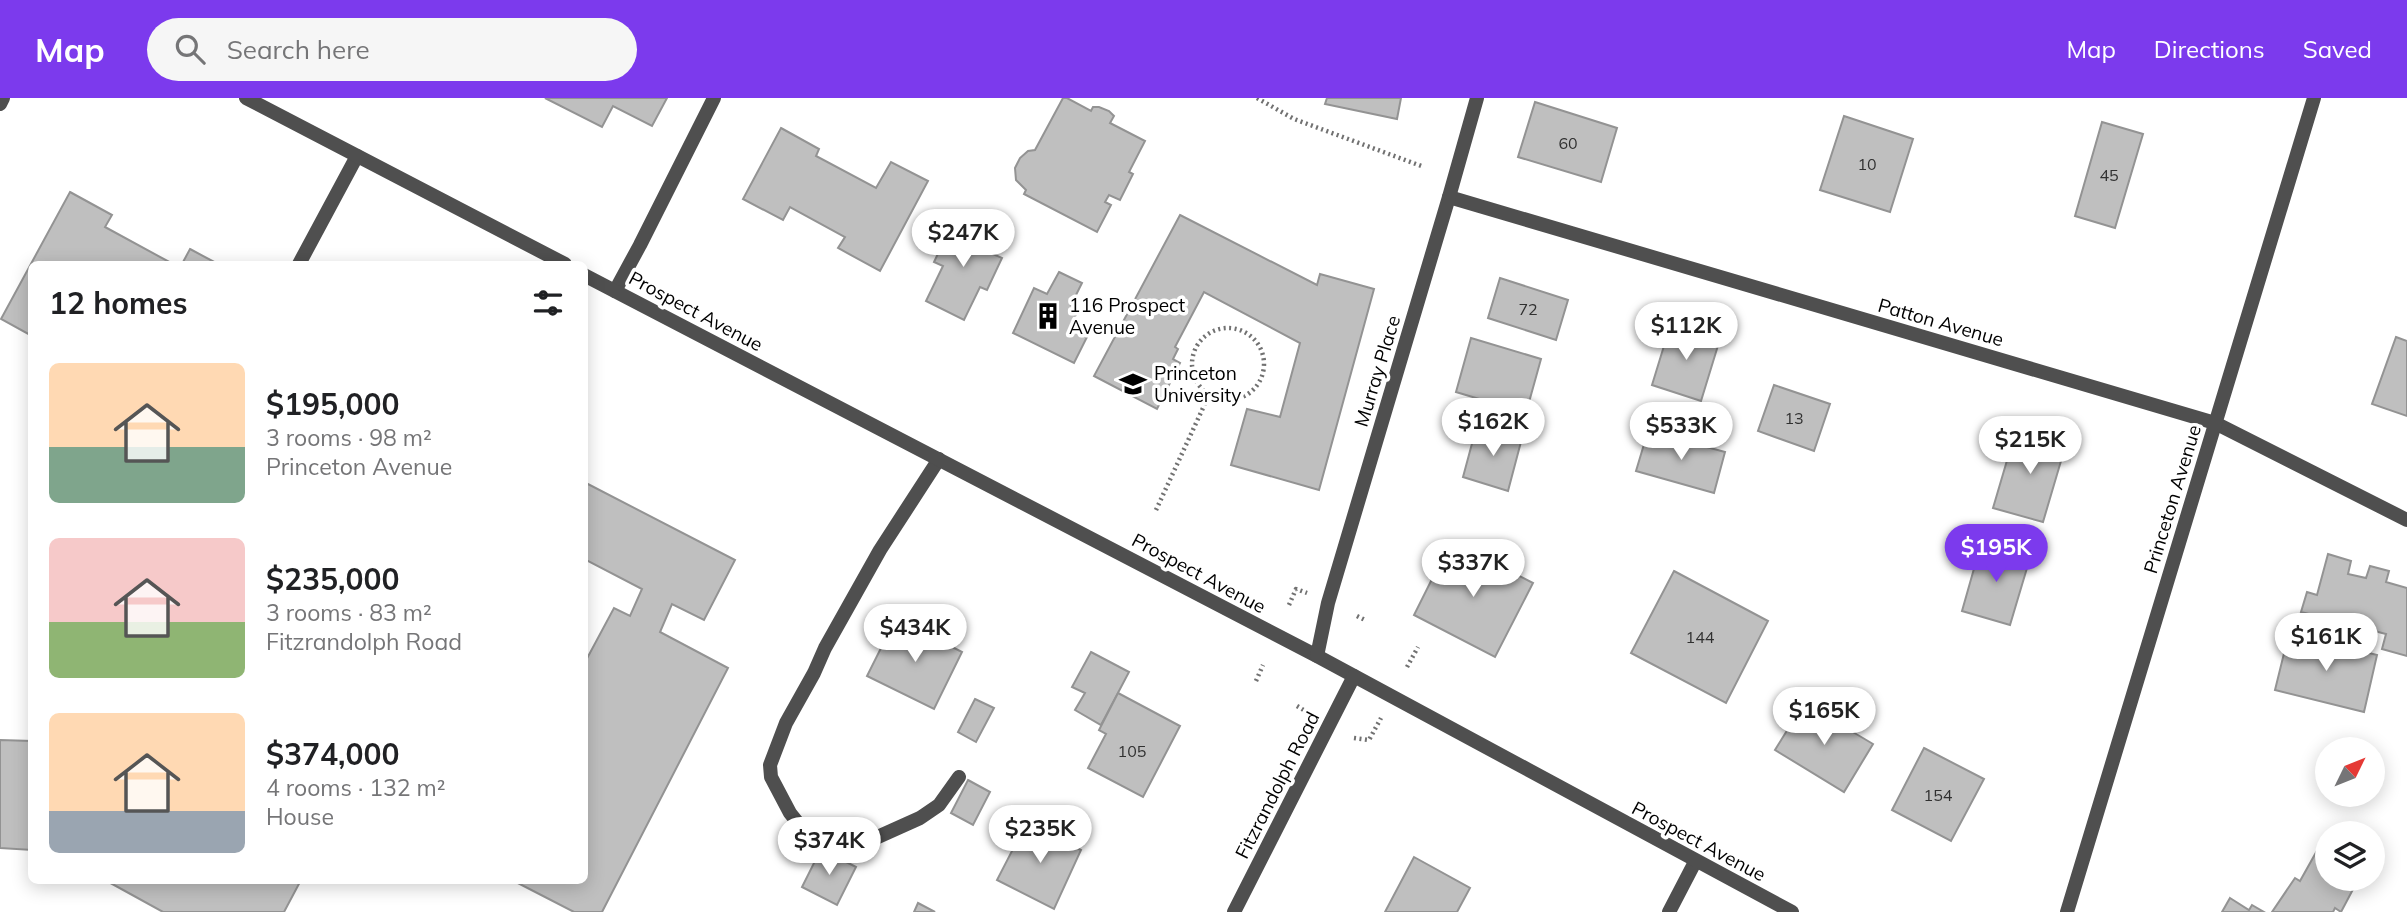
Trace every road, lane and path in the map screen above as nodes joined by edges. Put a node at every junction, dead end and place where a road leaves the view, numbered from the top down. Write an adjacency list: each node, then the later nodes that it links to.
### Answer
1 (3, 98): 7 (street)
2 (246, 98): 8 (street)
3 (714, 98): 14 (street)
4 (1257, 98): 9 (path)
5 (1477, 98): 10 (street, Murray Place)
6 (2314, 98): 16 (street, Princeton Avenue)
7 (0, 104)
8 (357, 156): 11 (street); 12 (street)
9 (1424, 167)
10 (1450, 197): 16 (street, Patton Avenue); 25 (street, Murray Place)
11 (301, 261)
12 (559, 261)
13 (588, 277): 14 (street, Prospect Avenue)
14 (615, 290): 17 (street, Prospect Avenue)
15 (1209, 395): 15 (path); 18 (path)
16 (2215, 423): 19 (street, Patton Avenue); 39 (street, Princeton Avenue)
17 (939, 459): 25 (street, Prospect Avenue); 34 (street)
18 (1156, 510)
19 (2407, 520)
20 (1296, 589): 21 (path)
21 (1289, 605)
22 (1357, 617): 23 (path)
23 (1365, 620)
24 (1418, 647): 27 (path)
25 (1318, 656): 28 (street, Prospect Avenue)
26 (1263, 665): 29 (path)
27 (1407, 667)
28 (1354, 676): 35 (street, Prospect Avenue); 36 (street, Fitzrandolph Road)
29 (1256, 681)
30 (1297, 706): 31 (path)
31 (1307, 712)
32 (1381, 718): 33 (path)
33 (1354, 738)
34 (958, 777)
35 (1695, 862): 37 (street); 38 (street, Prospect Avenue)
36 (1234, 912)
37 (1670, 912)
38 (1792, 912)
39 (2067, 912)

